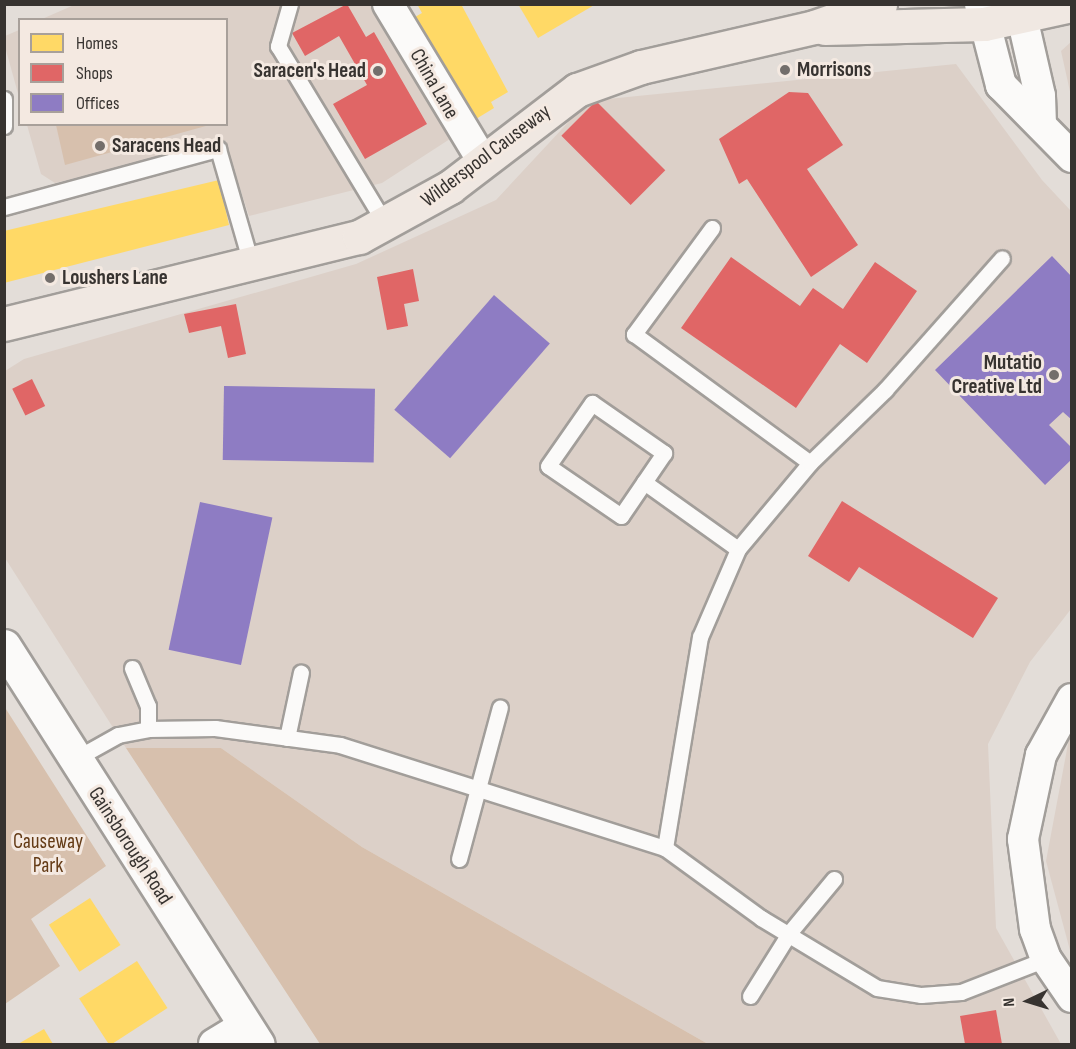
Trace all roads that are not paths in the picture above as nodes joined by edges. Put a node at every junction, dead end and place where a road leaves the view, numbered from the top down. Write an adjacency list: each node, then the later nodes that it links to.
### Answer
1 (290, 4): 14 (lane)
2 (388, 4): 12 (street, China Lane)
3 (880, 4): 7 (highway, Wilderspool Causeway)
4 (1071, 5): 5 (highway, Wilderspool Causeway)
5 (1020, 10): 6 (highway, Wilderspool Causeway); 9 (street)
6 (982, 14): 7 (highway, Wilderspool Causeway); 9 (street)
7 (814, 27): 12 (highway, Wilderspool Causeway)
8 (4, 99): 10 (lane)
9 (1041, 125): 11 (street)
10 (4, 126)
11 (1071, 157)
12 (483, 160): 14 (highway, Wilderspool Causeway)
13 (4, 207): 17 (lane)
14 (386, 225): 17 (highway, Wilderspool Causeway)
15 (712, 228): 19 (lane)
16 (1002, 258): 19 (lane)
17 (250, 263): 18 (highway, Wilderspool Causeway)
18 (9, 326)
19 (810, 463): 21 (lane)
20 (644, 482): 20 (lane); 21 (lane)
21 (738, 549): 31 (lane)
22 (4, 645): 29 (street, Gainsborough Road)
23 (132, 668): 27 (lane)
24 (302, 672): 28 (lane)
25 (1071, 699): 35 (street)
26 (500, 707): 30 (lane)
27 (148, 729): 28 (lane); 29 (lane)
28 (287, 738): 30 (lane)
29 (75, 759): 38 (street, Gainsborough Road)
30 (477, 789): 31 (lane); 32 (lane)
31 (665, 848): 34 (lane)
32 (459, 859)
33 (834, 879): 34 (lane)
34 (790, 932): 35 (lane); 36 (lane)
35 (1046, 959): 37 (street)
36 (750, 996)
37 (1071, 997)
38 (252, 1035): 39 (street)
39 (214, 1044)

